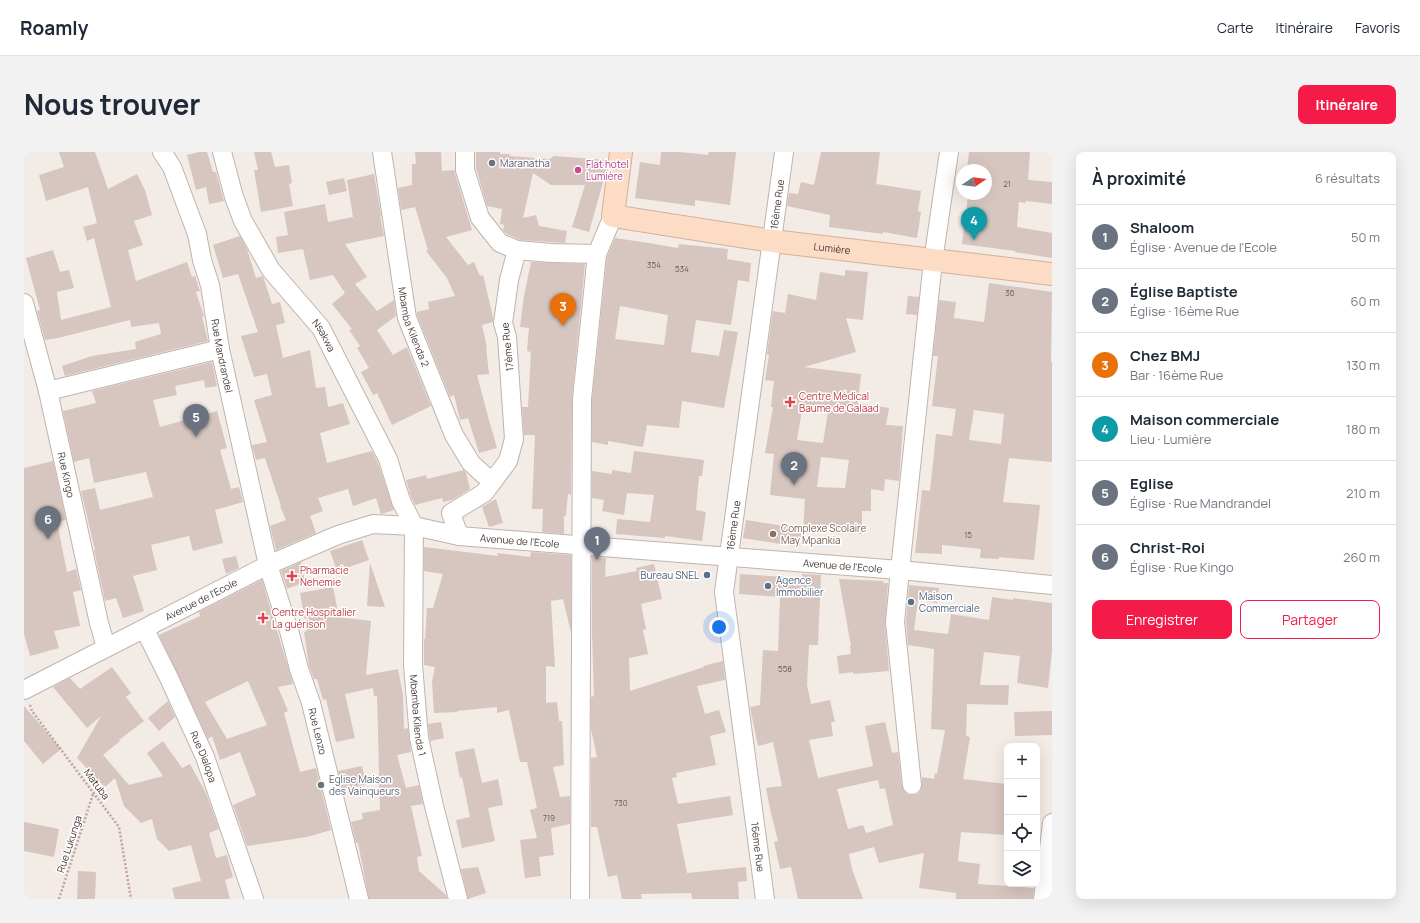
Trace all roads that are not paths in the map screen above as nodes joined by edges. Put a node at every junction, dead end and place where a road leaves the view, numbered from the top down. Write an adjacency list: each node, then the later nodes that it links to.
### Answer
1 (162, 152): 15 (street, Rue Mandrandel)
2 (222, 152): 18 (street, Nsakwa)
3 (382, 152): 17 (street, Mbamba Kilenda 2)
4 (465, 152): 10 (street)
5 (621, 152): 8 (street)
6 (784, 152): 9 (street, 16ème Rue)
7 (949, 152): 12 (street)
8 (613, 216): 9 (street, Lumière); 11 (street)
9 (772, 241): 12 (street, Lumière); 21 (street, 16ème Rue)
10 (517, 250): 11 (street); 17 (street, 17ème Rue)
11 (597, 254): 20 (street)
12 (933, 261): 13 (street, Lumière); 23 (street)
13 (1052, 274)
14 (24, 303): 16 (street, Rue Kingo)
15 (220, 349): 16 (street); 22 (street, Rue Mandrandel)
16 (48, 391): 26 (street, Rue Kingo)
17 (494, 480): 19 (street, 17ème Rue)
18 (414, 526): 19 (street, Avenue de l'Ecole); 22 (street, Avenue de l'Ecole); 32 (street, Mbamba Kilenda 1)
19 (459, 536): 20 (street, Avenue de l'Ecole)
20 (582, 545): 21 (street, Avenue de l'Ecole); 33 (street)
21 (728, 556): 23 (street, Avenue de l'Ecole); 34 (street, 16ème Rue)
22 (268, 565): 25 (street, Avenue de l'Ecole); 31 (street, Rue Lenzo)
23 (900, 570): 24 (street, Avenue de l'Ecole); 28 (street)
24 (1052, 585)
25 (154, 623): 26 (street, Avenue de l'Ecole); 30 (street, Rue Dialopa)
26 (106, 647): 27 (street, Avenue de l'Ecole)
27 (25, 689)
28 (912, 785)
29 (1052, 823): 35 (street)
30 (254, 899)
31 (359, 899)
32 (458, 899)
33 (580, 899)
34 (764, 899)
35 (1043, 899)

